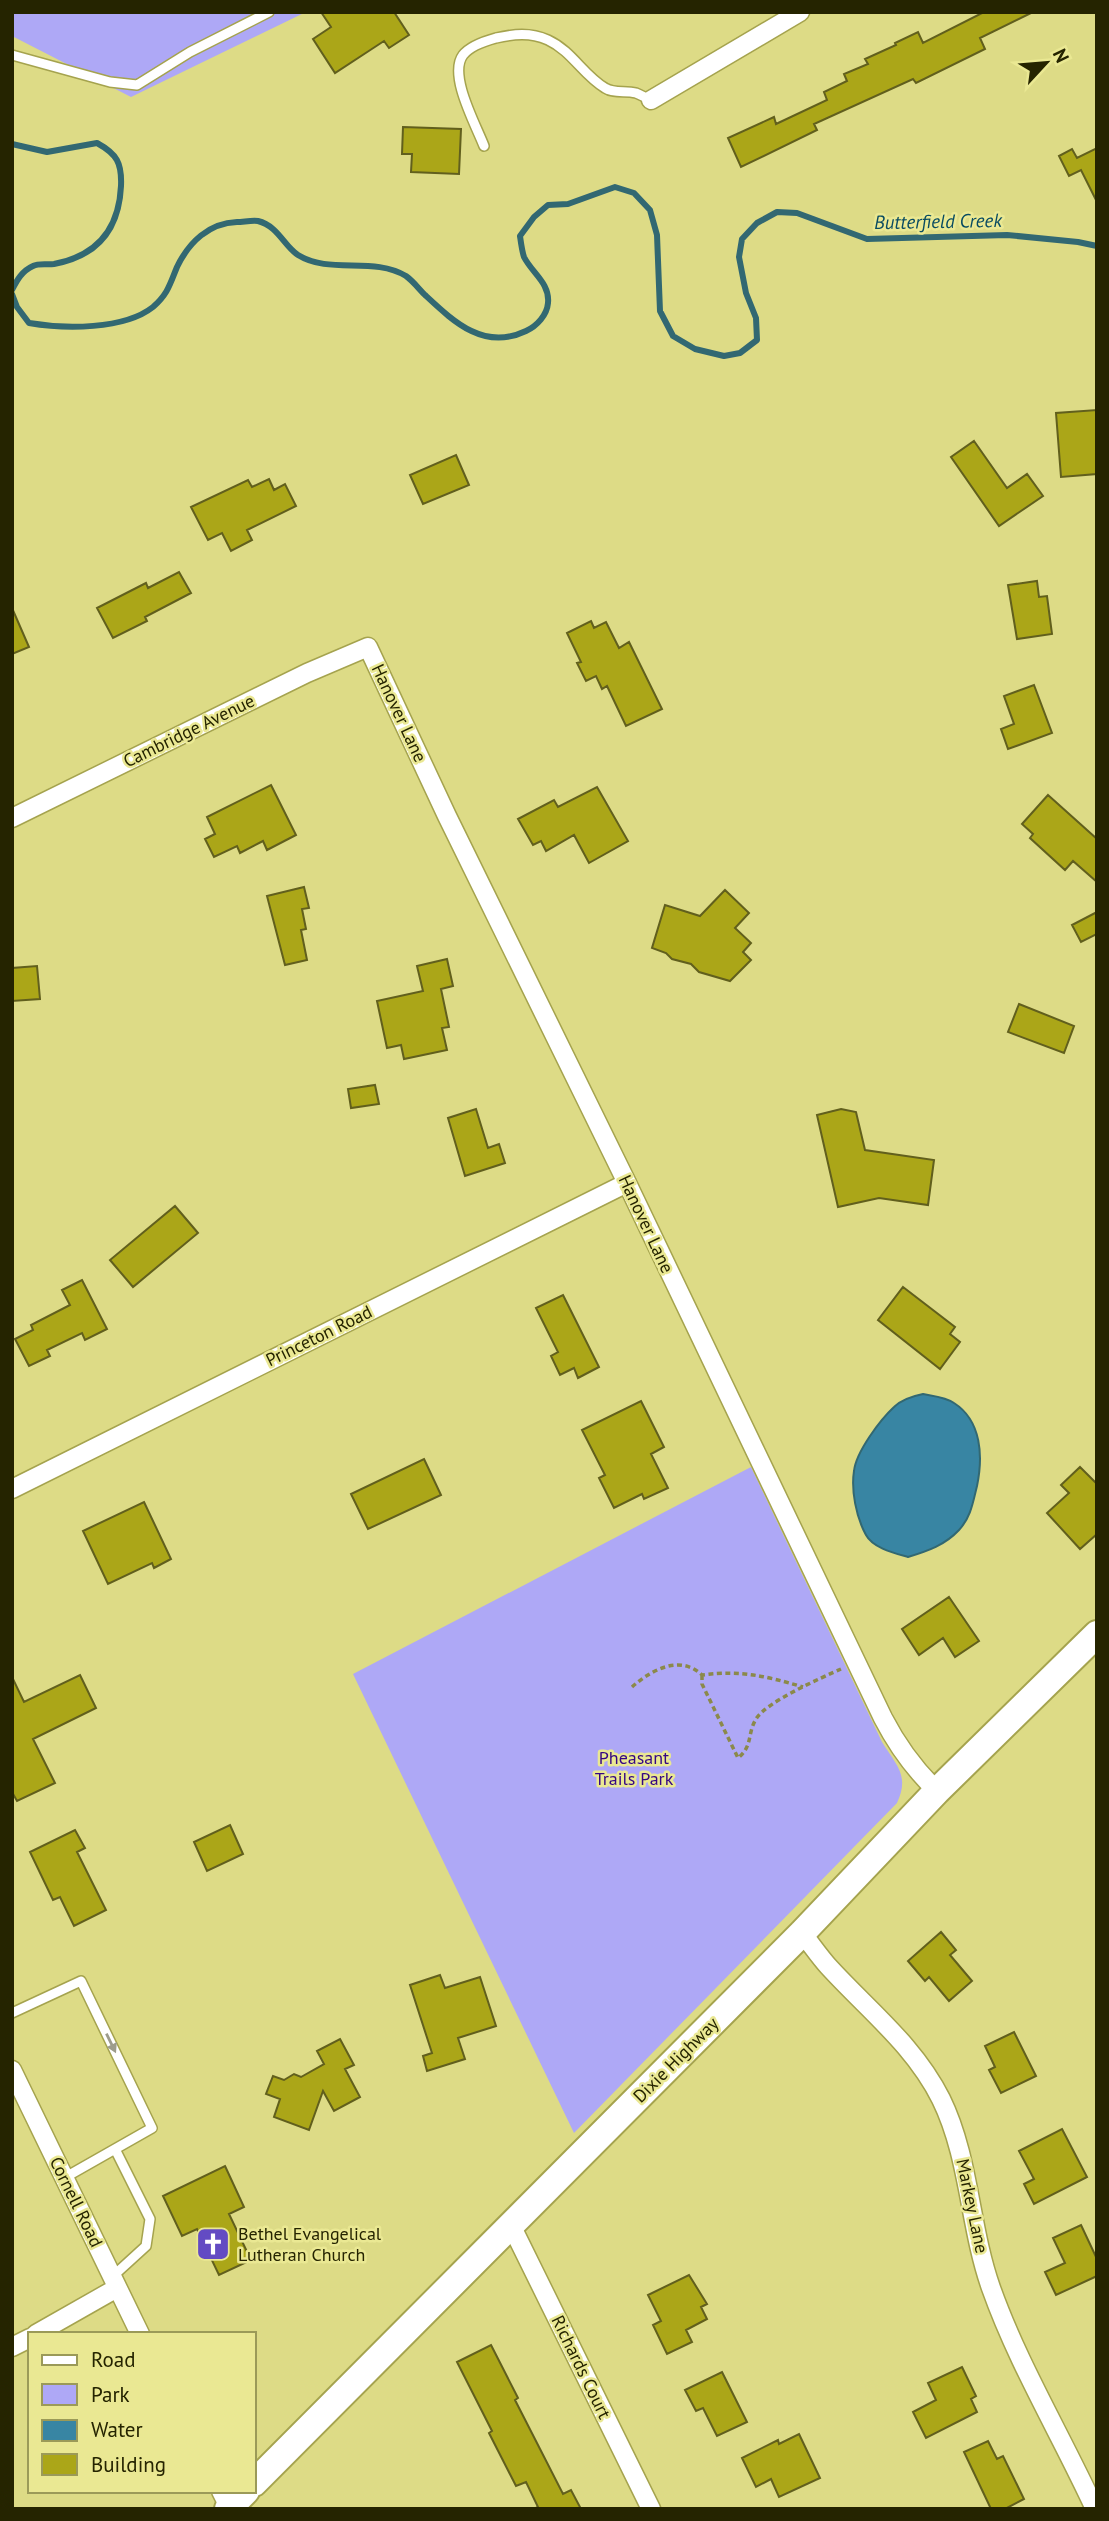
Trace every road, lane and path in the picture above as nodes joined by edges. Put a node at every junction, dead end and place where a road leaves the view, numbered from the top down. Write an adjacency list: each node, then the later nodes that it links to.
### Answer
1 (270, 12): 3 (lane)
2 (800, 12): 4 (street)
3 (12, 55)
4 (651, 100): 5 (lane)
5 (484, 146)
6 (368, 647): 7 (street, Cambridge Avenue); 8 (street, Hanover Lane)
7 (12, 818)
8 (626, 1182): 9 (street, Princeton Road); 11 (street, Hanover Lane)
9 (12, 1489)
10 (1097, 1634): 15 (main road, Dixie Highway)
11 (855, 1662): 14 (path); 15 (street, Hanover Lane)
12 (702, 1675): 13 (path); 14 (path); 14 (path)
13 (632, 1687)
14 (803, 1687)
15 (937, 1791): 16 (main road, Dixie Highway)
16 (802, 1933): 21 (main road, Dixie Highway); 29 (street, Markey Lane)
17 (12, 2013): 19 (lane, one-way to 19)
18 (12, 2070): 20 (street, Cornell Road)
19 (115, 2149): 20 (lane); 22 (lane)
20 (64, 2178): 22 (street, Cornell Road)
21 (511, 2225): 27 (main road, Dixie Highway); 28 (street, Richards Court)
22 (114, 2283): 23 (street); 24 (street, Cornell Road)
23 (39, 2332)
24 (140, 2332)
25 (28, 2338): 26 (street)
26 (12, 2347)
27 (256, 2481)
28 (651, 2509)
29 (1095, 2509)

